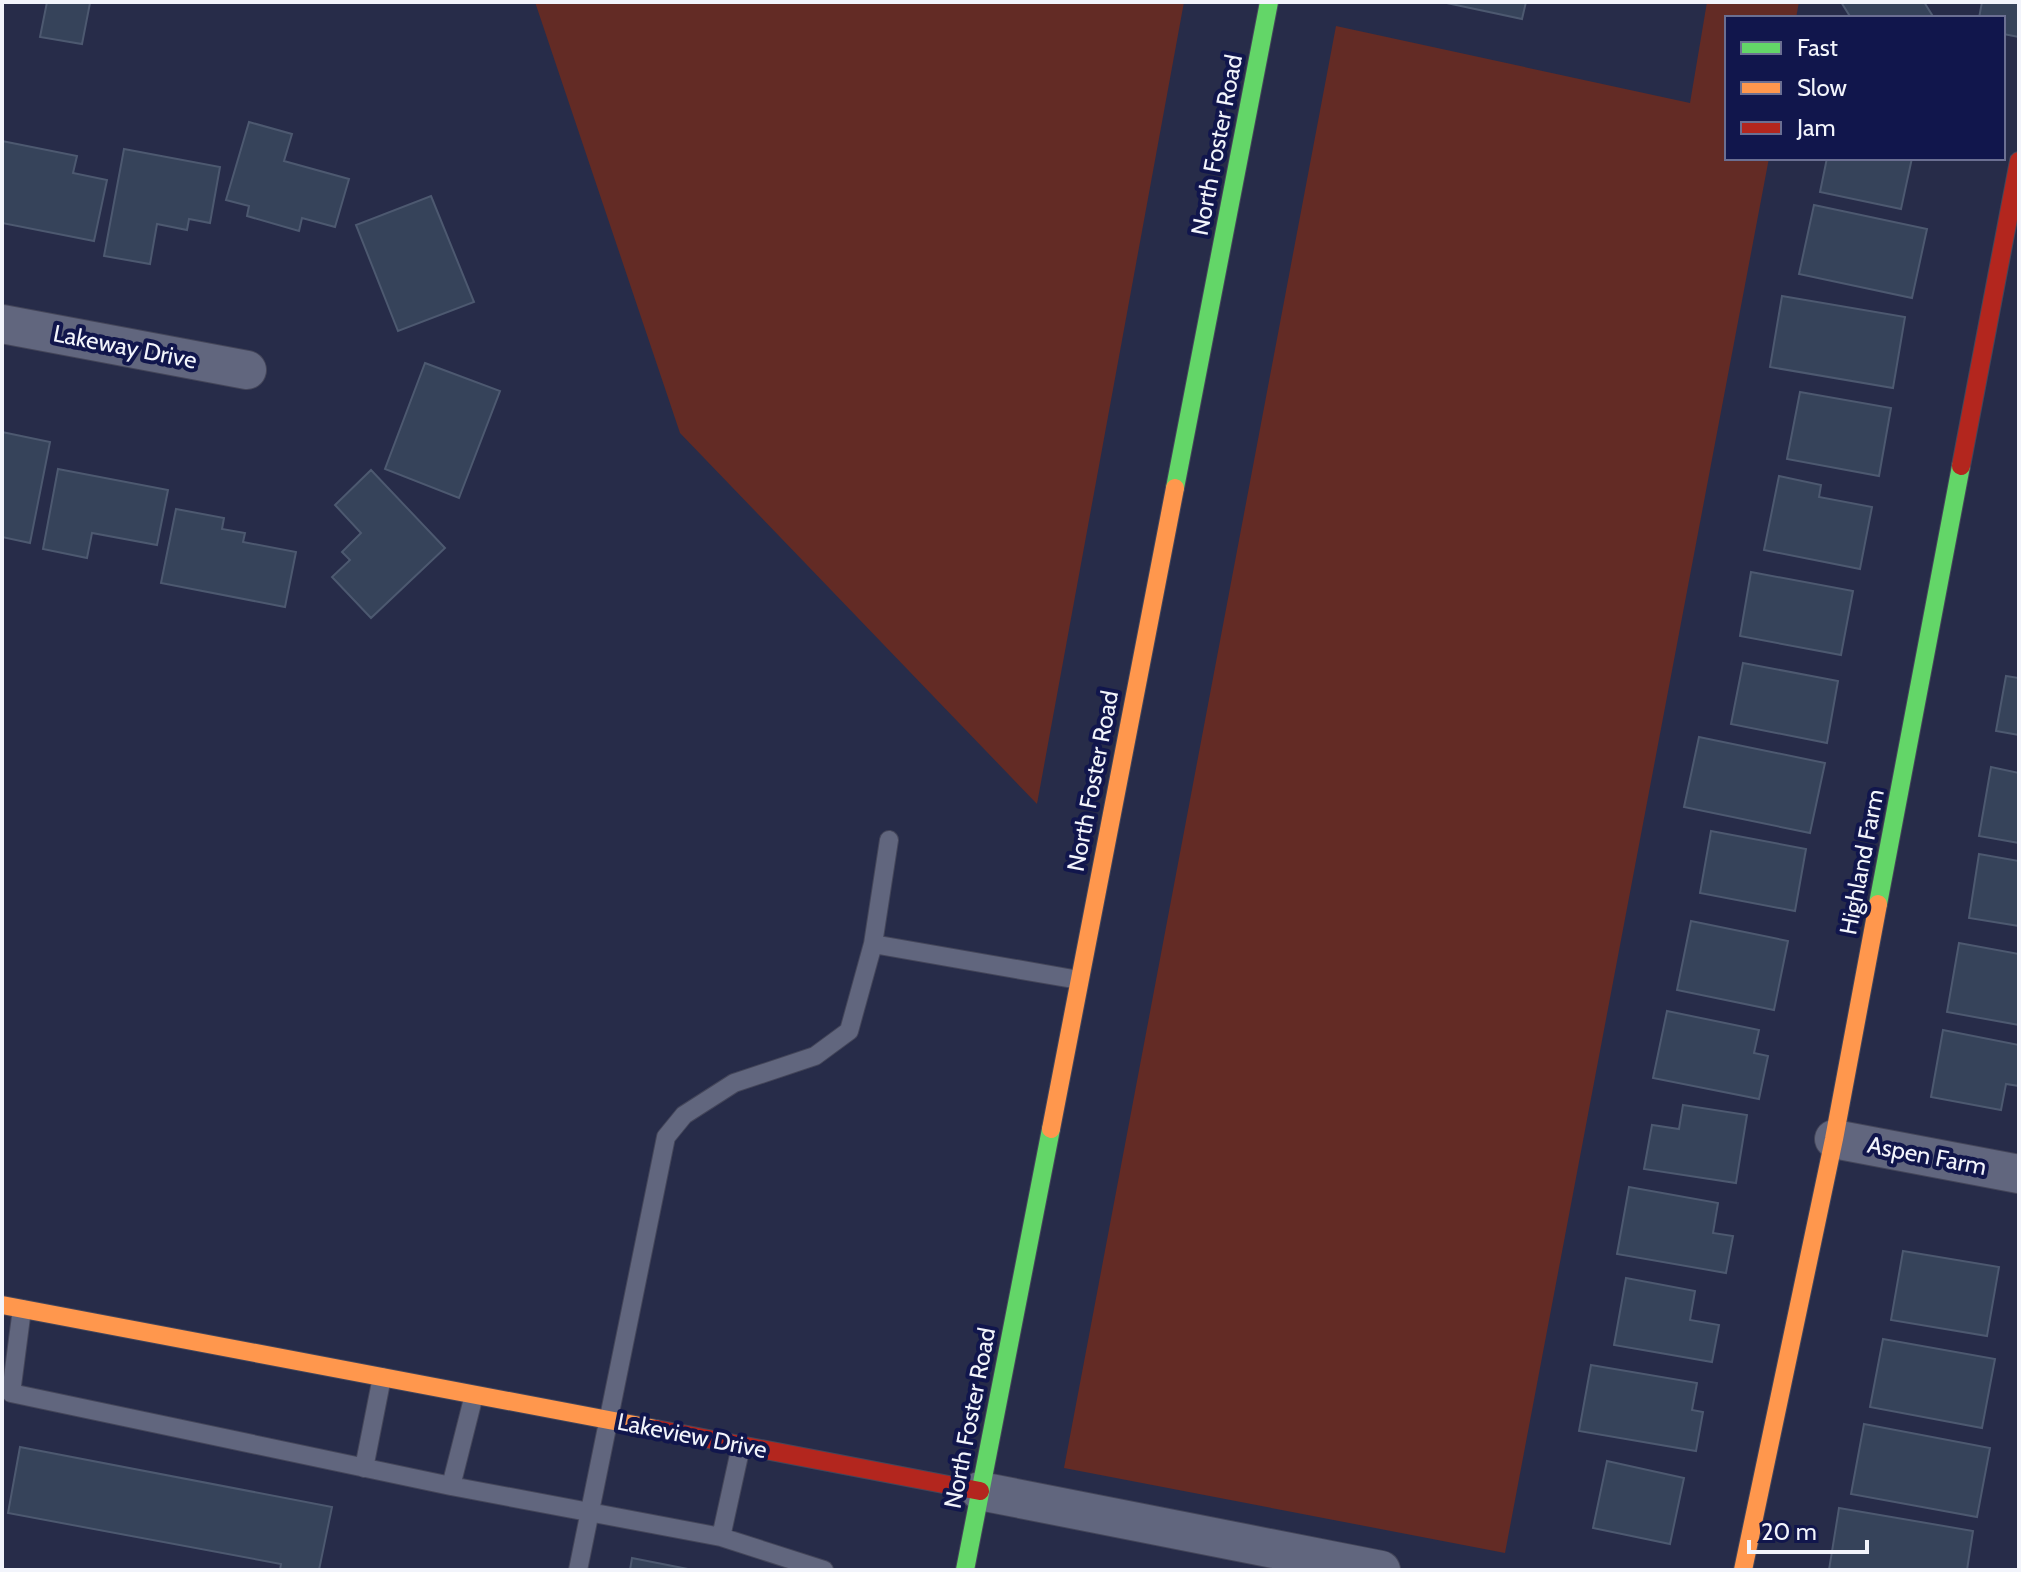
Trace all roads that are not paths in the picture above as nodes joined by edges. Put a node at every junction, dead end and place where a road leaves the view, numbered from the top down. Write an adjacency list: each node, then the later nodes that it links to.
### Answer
1 (1269, 2): 7 (street, North Foster Road)
2 (2019, 161): 8 (street, Highland Farm)
3 (2, 324): 4 (street, Lakeway Drive)
4 (247, 370)
5 (889, 840): 6 (lane)
6 (873, 944): 7 (lane); 14 (lane)
7 (1079, 980): 18 (street, North Foster Road)
8 (1834, 1139): 9 (street, Aspen Farm); 25 (street, Highland Farm)
9 (2019, 1174)
10 (2, 1305): 11 (street, Lakeview Drive)
11 (22, 1309): 12 (street, Lakeview Drive); 16 (lane)
12 (382, 1377): 13 (street, Lakeview Drive); 16 (lane)
13 (474, 1395): 14 (street, Lakeview Drive); 17 (lane)
14 (607, 1420): 15 (street, Lakeview Drive); 19 (lane)
15 (741, 1446): 18 (street, Lakeview Drive); 20 (lane)
16 (364, 1468): 17 (lane)
17 (451, 1486): 19 (lane)
18 (980, 1491): 23 (street, North Foster Road); 24 (street, Lakeview Drive)
19 (589, 1513): 20 (lane); 21 (lane)
20 (721, 1537): 22 (lane)
21 (578, 1570)
22 (824, 1570)
23 (965, 1570)
24 (1381, 1570)
25 (1743, 1570)

